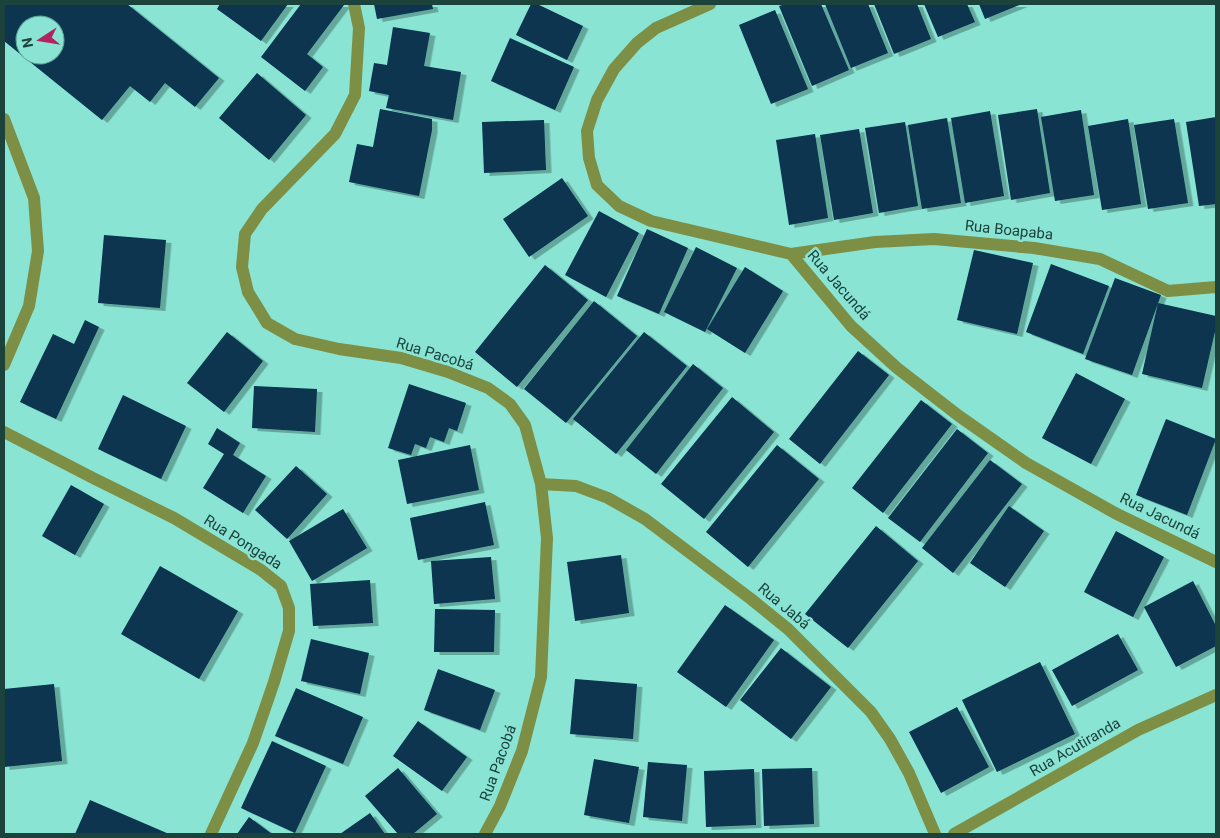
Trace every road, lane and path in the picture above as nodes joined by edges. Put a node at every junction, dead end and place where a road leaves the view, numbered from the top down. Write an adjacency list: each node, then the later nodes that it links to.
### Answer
1 (354, 4): 8 (street, Rua Pacobá)
2 (710, 4): 4 (street, Rua Jacundá)
3 (4, 119): 6 (street)
4 (791, 254): 5 (street, Rua Boapaba); 9 (street, Rua Jacundá)
5 (1216, 287)
6 (4, 365)
7 (4, 432): 11 (street, Rua Pongada)
8 (541, 484): 12 (street, Rua Pacobá); 13 (street, Rua Jabá)
9 (1216, 562)
10 (1216, 696): 14 (street, Rua Acutiranda)
11 (211, 834)
12 (485, 834)
13 (935, 834)
14 (954, 834)

